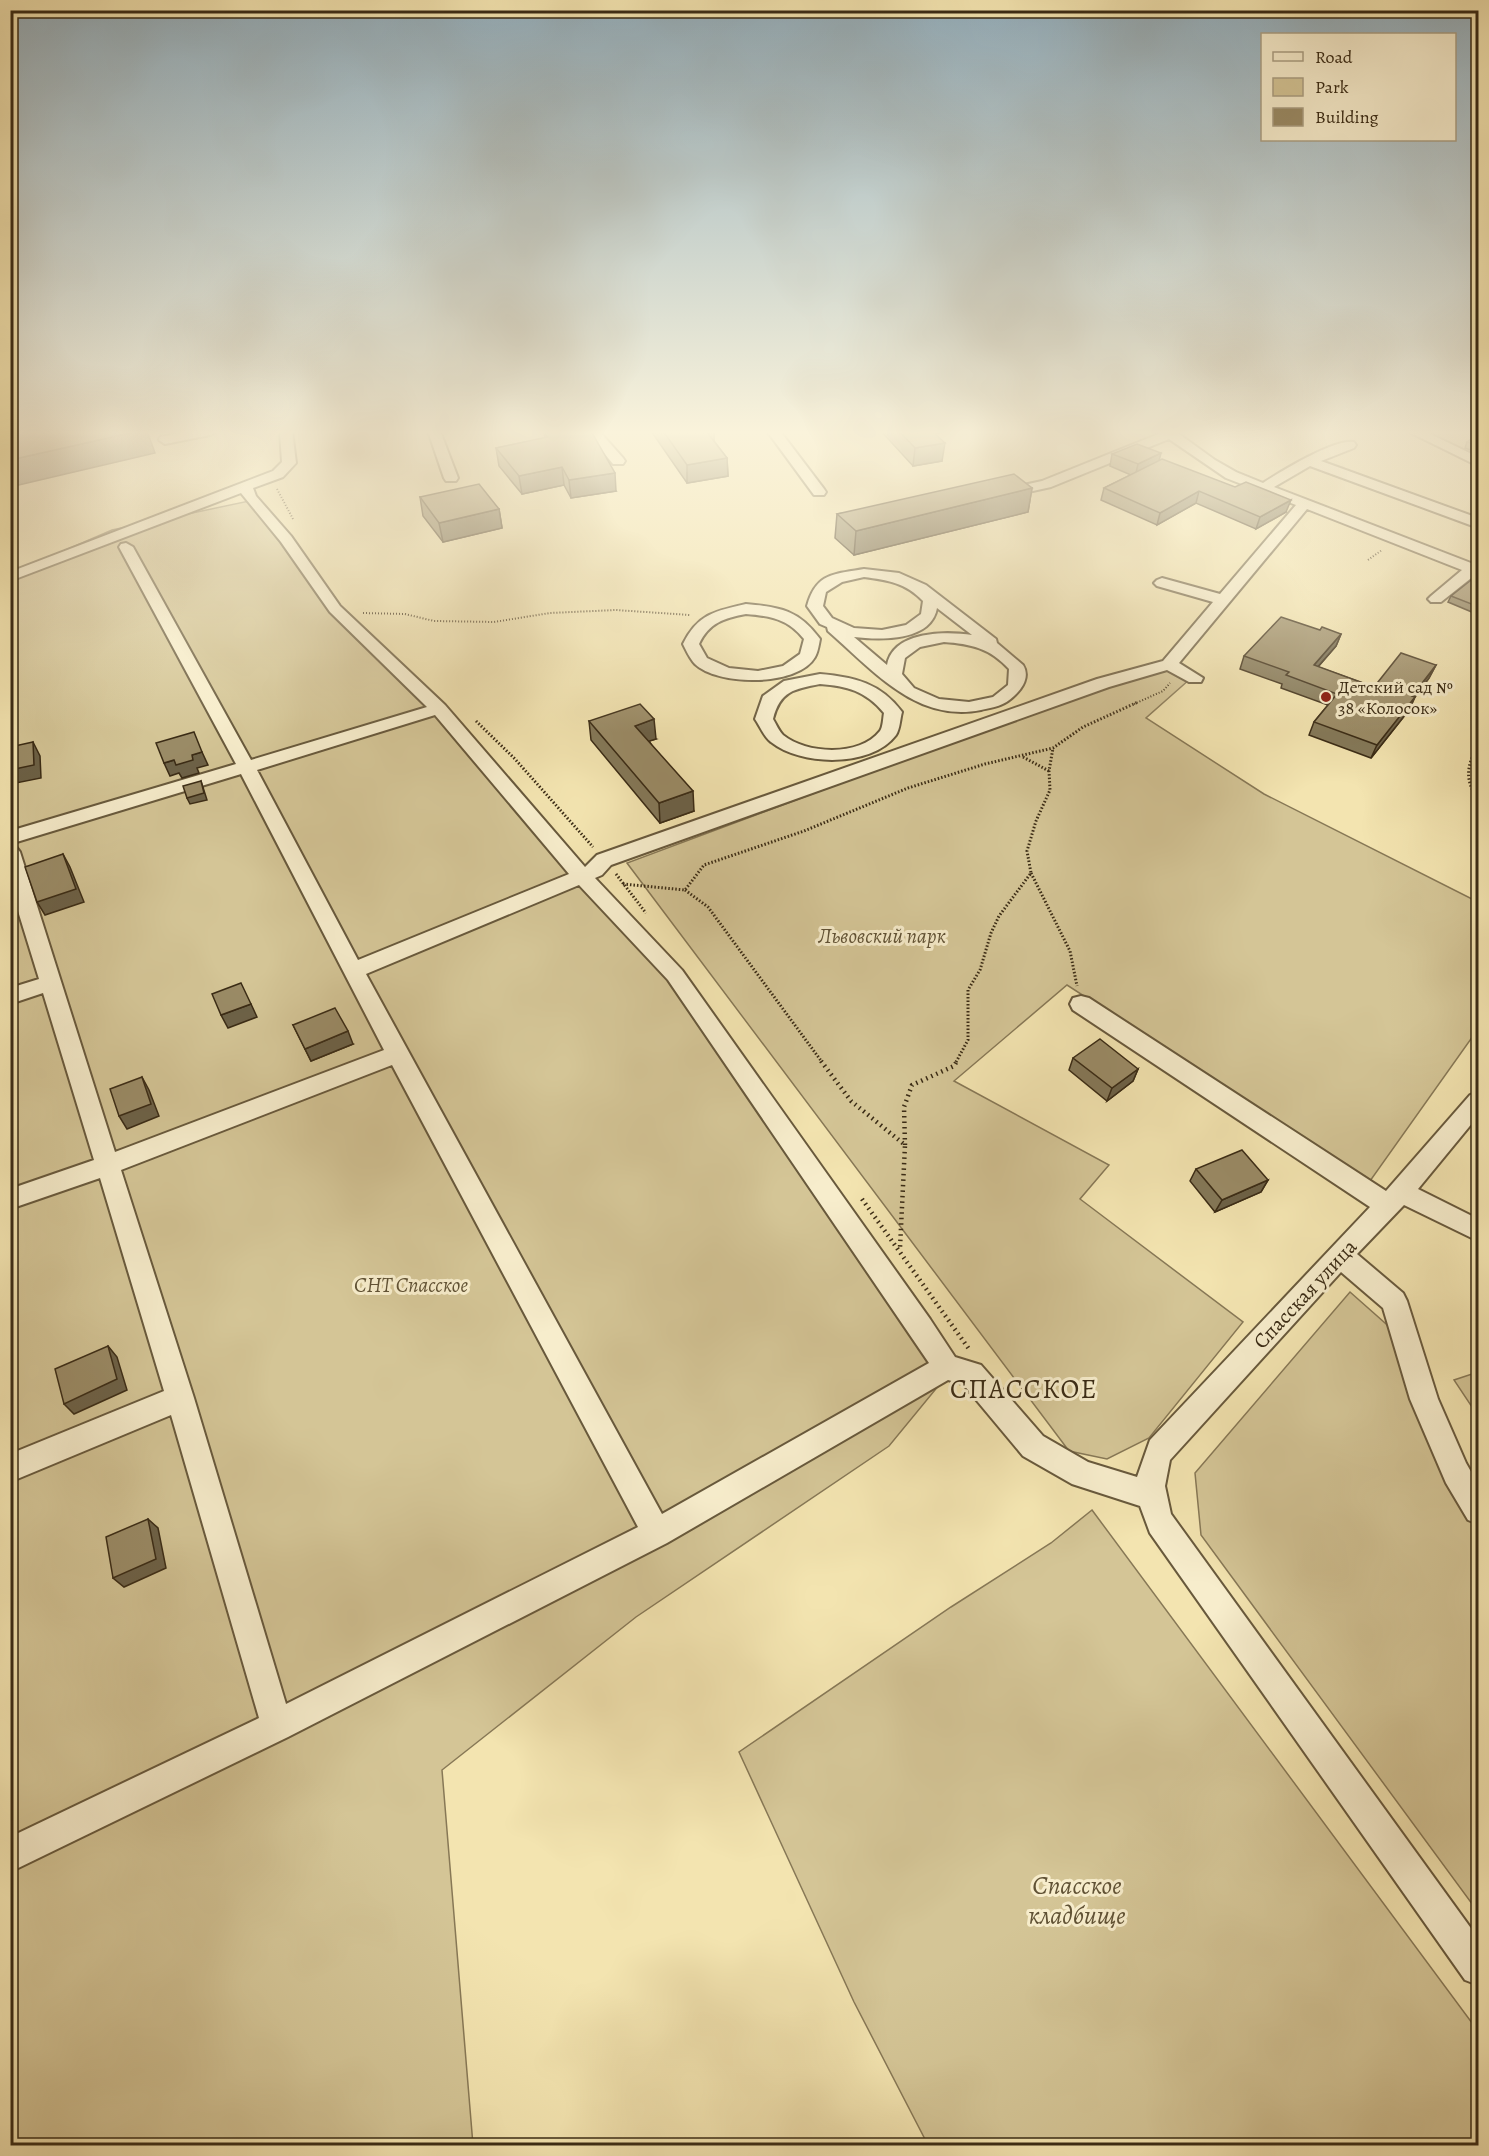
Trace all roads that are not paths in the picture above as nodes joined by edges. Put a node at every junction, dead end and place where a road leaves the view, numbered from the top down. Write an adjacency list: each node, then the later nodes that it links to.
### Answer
1 (135, 532): 8 (street)
2 (159, 532): 6 (street)
3 (280, 532): 20 (street)
4 (1281, 532): 13 (street)
5 (1379, 532): 7 (street)
6 (126, 547): 11 (street); 21 (street)
7 (1477, 568): 12 (street)
8 (10, 577)
9 (1162, 583): 13 (street)
10 (918, 586): 14 (street); 14 (street); 15 (street)
11 (10, 593)
12 (1436, 599)
13 (1224, 600): 24 (street)
14 (826, 621): 18 (street)
15 (1002, 651): 18 (street); 18 (street)
16 (758, 676): 16 (street); 17 (street)
17 (789, 685): 19 (street); 19 (street)
18 (908, 692): 19 (street)
19 (884, 700)
20 (439, 709): 21 (street); 24 (street)
21 (246, 766): 22 (street); 25 (street)
22 (10, 838)
23 (10, 852): 26 (street)
24 (582, 876): 25 (street); 36 (street)
25 (352, 971): 29 (street)
26 (51, 983): 27 (street); 31 (street)
27 (10, 996)
28 (1081, 1004): 33 (street)
29 (396, 1054): 31 (street); 41 (street)
30 (1479, 1101): 33 (street, Спасская улица)
31 (109, 1165): 32 (street); 37 (street)
32 (10, 1199)
33 (1394, 1199): 34 (street); 35 (street, Спасская улица)
34 (1479, 1231)
35 (1341, 1256): 39 (street, Спасская улица); 40 (street)
36 (946, 1367): 39 (street); 41 (street)
37 (180, 1398): 38 (street); 42 (street)
38 (10, 1468)
39 (1150, 1495): 44 (street)
40 (1479, 1510)
41 (657, 1533): 42 (street)
42 (277, 1726): 43 (street)
43 (10, 1855)
44 (1479, 1966)

